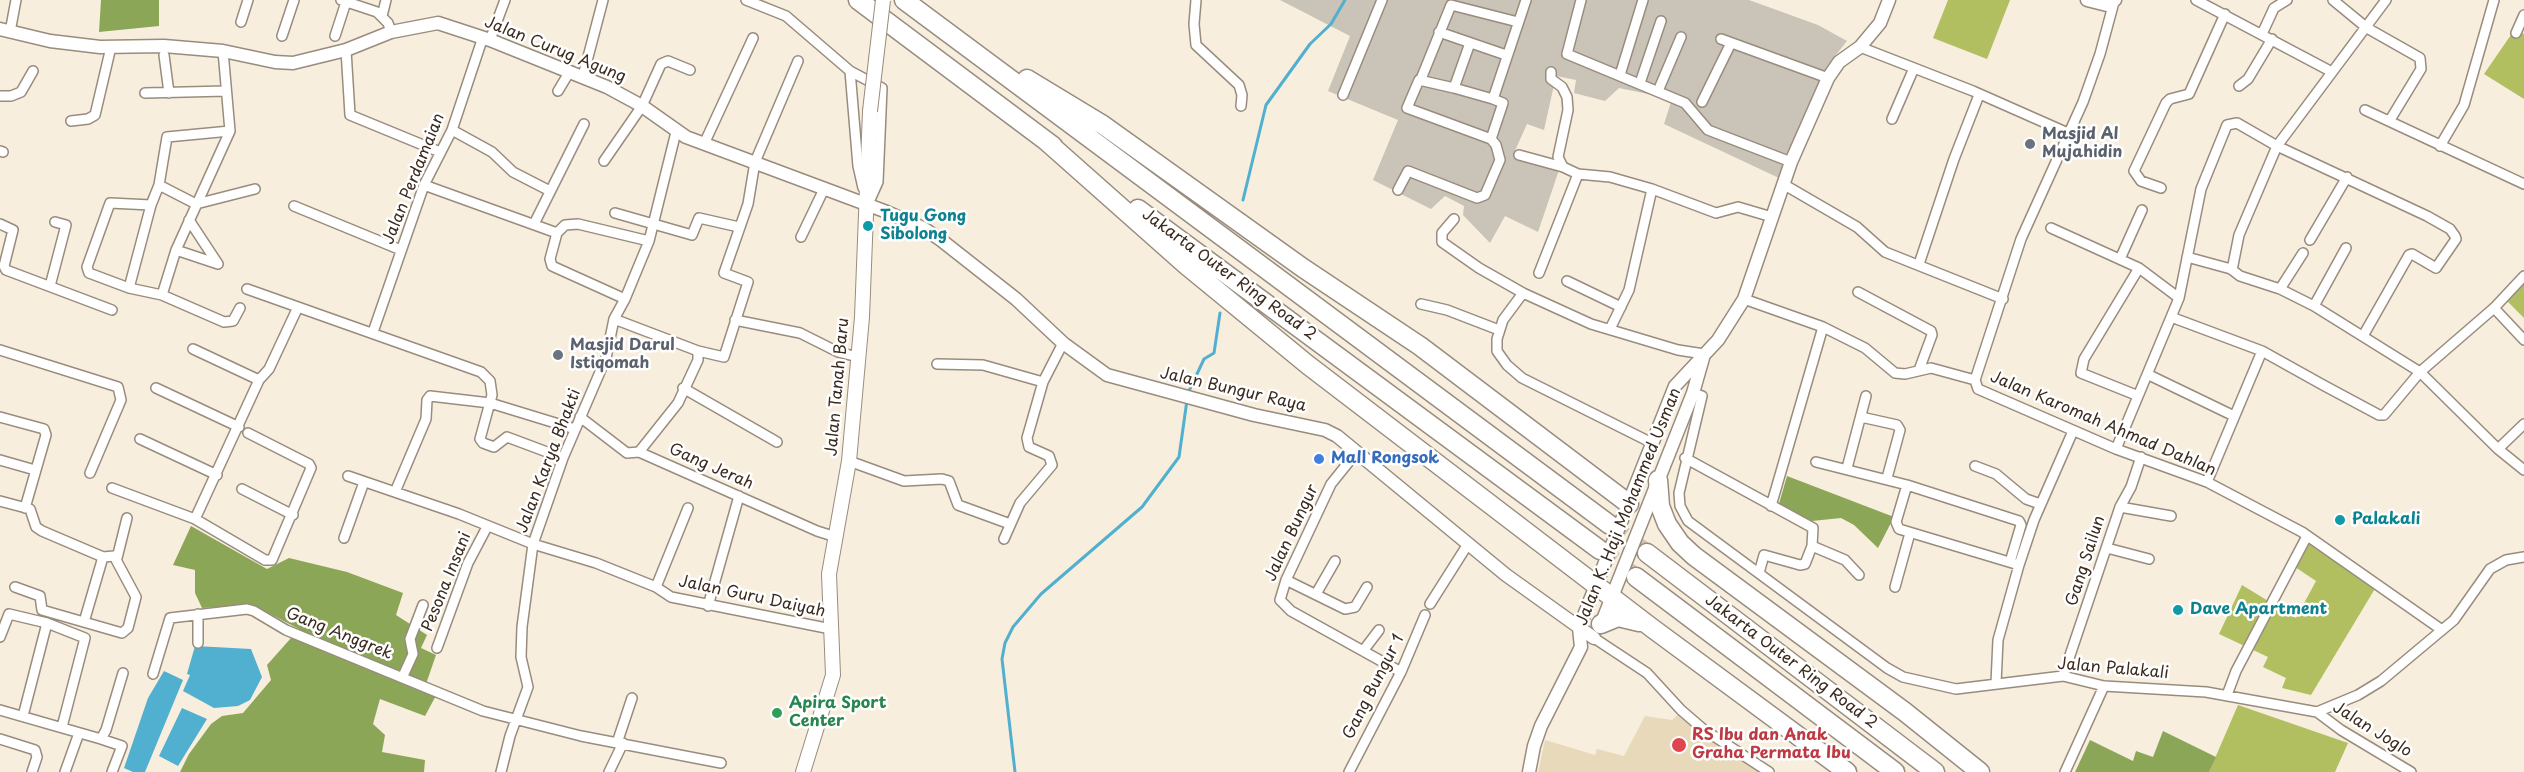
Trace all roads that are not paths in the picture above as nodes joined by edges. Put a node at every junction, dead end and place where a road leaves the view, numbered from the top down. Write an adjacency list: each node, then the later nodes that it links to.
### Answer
1 (16, 0): 33 (street)
2 (248, 0): 29 (street)
3 (294, 0): 38 (street)
4 (386, 0): 27 (street)
5 (505, 0): 42 (street, Jalan Perdamaian)
6 (603, 0): 60 (street)
7 (746, 0): 56 (street)
8 (858, 0): 88 (highway, Jakarta Outer Ring Road 2)
9 (883, 0): 112 (main road, Jalan Tanah Baru, bridge)
10 (904, 0): 31 (highway, Jakarta Outer Ring Road 2)
11 (1196, 0): 77 (street)
12 (1382, 0): 72 (street)
13 (1526, 0): 30 (street)
14 (1581, 0): 59 (street)
15 (1643, 0): 59 (street)
16 (1889, 0): 45 (street, Jalan K. Haji Mohammed Usman)
17 (2087, 0): 24 (street)
18 (2196, 0): 25 (street)
19 (2287, 0): 37 (street)
20 (2333, 0): 32 (street)
21 (2386, 0): 32 (street)
22 (2493, 0): 91 (street)
23 (344, 1): 27 (street); 39 (street)
24 (2114, 1): 86 (street, Jalan Karomah Ahmad Dahlan)
25 (2225, 14): 37 (street); 104 (street)
26 (2524, 15): 36 (street)
27 (382, 16): 34 (street)
28 (1661, 21): 63 (street)
29 (241, 22)
30 (1518, 22): 35 (street); 50 (street)
31 (935, 23): 228 (highway); 239 (highway, Jakarta Outer Ring Road 2)
32 (2367, 28): 58 (street); 80 (street)
33 (5, 30): 46 (street, Jalan Curug Agung)
34 (391, 32): 42 (street, Jalan Curug Agung); 47 (street, Jalan Curug Agung)
35 (1439, 32): 44 (street); 62 (street)
36 (2516, 33)
37 (2262, 34): 43 (street)
38 (282, 36)
39 (335, 36)
40 (753, 38): 89 (street)
41 (1681, 38): 68 (street)
42 (487, 39): 55 (street, Jalan Curug Agung); 83 (street, Jalan Perdamaian)
43 (2272, 39): 58 (street); 64 (street)
44 (1470, 43): 50 (street); 65 (street)
45 (1860, 46): 52 (street); 61 (street, Jalan K. Haji Mohammed Usman)
46 (111, 47): 48 (street, Jalan Curug Agung); 81 (street)
47 (346, 50): 48 (street, Jalan Curug Agung); 92 (street)
48 (223, 51): 66 (street)
49 (164, 55): 70 (street)
50 (1506, 55): 74 (street)
51 (798, 61): 95 (street)
52 (1914, 68): 71 (street); 79 (street)
53 (690, 70): 76 (street)
54 (33, 71): 73 (street)
55 (570, 71): 60 (street, Jalan Curug Agung); 67 (street)
56 (850, 71): 112 (street); 112 (street)
57 (1551, 72): 97 (street)
58 (2332, 72): 90 (street)
59 (1620, 75): 63 (street)
60 (583, 76): 76 (street, Jalan Curug Agung)
61 (1828, 78): 75 (street); 96 (street, Jalan K. Haji Mohammed Usman)
62 (1422, 79): 65 (street); 87 (street)
63 (1640, 84): 68 (street)
64 (2239, 86)
65 (1454, 88): 74 (street)
66 (226, 91): 70 (street); 84 (street)
67 (558, 91)
68 (1658, 91): 96 (street)
69 (145, 93): 70 (street)
70 (169, 93)
71 (1979, 94): 86 (street); 135 (street)
72 (1343, 95)
73 (0, 96)
74 (1493, 99): 87 (street)
75 (1702, 102)
76 (642, 106): 85 (street, Jalan Curug Agung); 94 (street)
77 (1241, 106)
78 (2365, 110): 80 (street)
79 (1892, 119)
80 (2390, 120): 91 (street)
81 (71, 121)
82 (584, 124): 109 (street)
83 (452, 130): 92 (street, Jalan Perdamaian); 109 (street)
84 (230, 131): 102 (street); 110 (street)
85 (676, 132): 89 (street, Jalan Curug Agung); 122 (street, Jalan Karya Bhakti)
86 (2068, 133): 151 (street, Jalan Karomah Ahmad Dahlan)
87 (1491, 139): 108 (street)
88 (1045, 140): 250 (highway, Jakarta Outer Ring Road 2); 262 (highway)
89 (704, 144): 95 (street, Jalan Curug Agung)
90 (2277, 146): 99 (street); 133 (street); 137 (street)
91 (2440, 146): 101 (street)
92 (440, 152): 103 (street, Jalan Perdamaian)
93 (1519, 155): 97 (street)
94 (604, 161)
95 (755, 162): 106 (street, Jalan Curug Agung); 123 (street)
96 (1791, 162): 100 (street, Jalan K. Haji Mohammed Usman)
97 (1563, 168): 98 (street)
98 (1578, 174): 107 (street); 138 (street)
99 (2347, 177): 127 (street); 166 (street)
100 (1783, 184): 116 (street, Jalan K. Haji Mohammed Usman); 135 (street)
101 (2524, 184)
102 (159, 185): 110 (street); 111 (street)
103 (424, 185): 121 (street); 131 (street, Jalan Perdamaian)
104 (2161, 188)
105 (255, 189): 110 (street)
106 (824, 189): 112 (street, Jalan Curug Agung); 126 (street)
107 (1652, 189): 116 (street); 155 (street)
108 (1398, 190)
109 (550, 191): 121 (street)
110 (196, 204): 118 (street)
111 (151, 205): 142 (street); 142 (street)
112 (867, 205): 168 (street, Jalan Bungur Raya); 174 (main road, Jalan Tanah Baru)
113 (294, 206): 131 (street)
114 (2142, 210): 134 (street)
115 (615, 213): 122 (street)
116 (1772, 217): 150 (street, Jalan K. Haji Mohammed Usman)
117 (1454, 219): 146 (street)
118 (189, 220): 130 (street); 130 (street)
119 (56, 222): 141 (street)
120 (0, 224): 141 (street)
121 (534, 224): 125 (street)
122 (653, 225): 123 (street); 128 (street, Jalan Karya Bhakti)
123 (740, 228): 161 (street)
124 (2051, 228): 134 (street)
125 (557, 232): 128 (street); 149 (street)
126 (801, 237)
127 (2310, 240)
128 (648, 241): 149 (street, Jalan Karya Bhakti)
129 (2346, 248): 153 (street)
130 (176, 250): 147 (street)
131 (400, 250): 165 (street, Jalan Perdamaian)
132 (2303, 253): 144 (street)
133 (2187, 257): 137 (street); 148 (street)
134 (2120, 259): 136 (street)
135 (1919, 264): 151 (street)
136 (2139, 268): 148 (street); 186 (street)
137 (2232, 270): 144 (street)
138 (1539, 273)
139 (2524, 276): 157 (street)
140 (1567, 281): 155 (street)
141 (50, 286): 158 (street)
142 (129, 288): 147 (street)
143 (247, 289): 154 (street)
144 (2280, 289): 153 (street)
145 (1858, 292): 176 (street)
146 (1523, 293): 162 (street); 164 (street)
147 (162, 295): 156 (street)
148 (2179, 298): 159 (street)
149 (625, 299): 160 (street, Jalan Karya Bhakti)
150 (1744, 299): 163 (street); 173 (street, Jalan K. Haji Mohammed Usman)
151 (2003, 300): 180 (street, Jalan Karomah Ahmad Dahlan)
152 (1421, 304): 164 (street)
153 (2314, 306): 166 (street)
154 (297, 307): 165 (street); 179 (street)
155 (1621, 307): 162 (street)
156 (240, 308)
157 (2494, 308): 167 (street); 177 (street)
158 (112, 310)
159 (2171, 317): 172 (street); 178 (street)
160 (614, 319): 171 (street); 191 (street, Jalan Karya Bhakti)
161 (735, 320): 171 (street); 174 (street)
162 (1611, 327): 173 (street)
163 (1823, 327): 176 (street); 230 (street)
164 (1499, 330): 200 (street)
165 (373, 332): 188 (street)
166 (2363, 336): 177 (street)
167 (2524, 340)
168 (1063, 343): 181 (street); 204 (street, Jalan Bungur Raya)
169 (193, 349): 179 (street)
170 (0, 350): 215 (street)
171 (699, 351): 184 (street)
172 (2262, 351): 177 (street); 189 (street)
173 (1704, 354): 182 (street, Jalan K. Haji Mohammed Usman); 185 (street, Jalan K. Haji Mohammed Usman)
174 (858, 357): 209 (main road, Jalan Tanah Baru)
175 (937, 364): 181 (street)
176 (1919, 370): 180 (street)
177 (2420, 372): 202 (street)
178 (2149, 375): 186 (street); 189 (street)
179 (259, 380): 194 (street)
180 (1975, 380): 196 (street, Jalan Karomah Ahmad Dahlan)
181 (1043, 382): 238 (street)
182 (1675, 386): 185 (street); 200 (street, Jalan K. Haji Mohammed Usman)
183 (156, 388): 194 (street)
184 (683, 388): 199 (street); 203 (street)
185 (1693, 393): 207 (street, Jalan Palakali); 219 (street, Jalan K. Haji Mohammed Usman)
186 (2136, 395): 201 (street)
187 (1866, 396): 192 (street)
188 (490, 403): 195 (street); 206 (street); 225 (street)
189 (2234, 416): 221 (street)
190 (0, 417): 213 (street)
191 (580, 417): 195 (street, Jalan Karya Bhakti); 203 (street, Gang Jerah)
192 (1861, 417): 212 (street); 218 (street)
193 (2524, 424): 202 (street)
194 (238, 427): 216 (street)
195 (575, 429): 206 (street, Jalan Karya Bhakti)
196 (2073, 431): 201 (street, Jalan Karomah Ahmad Dahlan); 229 (street)
197 (248, 433): 234 (street)
198 (140, 439): 216 (street)
199 (777, 442)
200 (1653, 443): 228 (street, Jalan K. Haji Mohammed Usman)
201 (2116, 449): 205 (street, Jalan Karomah Ahmad Dahlan)
202 (2498, 449): 214 (street)
203 (639, 452): 226 (street, Gang Jerah)
204 (1356, 453): 247 (street, Jalan Bungur Raya); 261 (street, Jalan Bungur)
205 (2141, 457): 221 (street, Jalan Karomah Ahmad Dahlan); 231 (street, Gang Sailun)
206 (563, 458): 246 (street, Jalan Karya Bhakti)
207 (1685, 458): 230 (street); 258 (street, Jalan Palakali)
208 (0, 460): 213 (street)
209 (851, 462): 238 (street); 243 (main road, Jalan Tanah Baru)
210 (1816, 462): 212 (street)
211 (1975, 466): 229 (street)
212 (1848, 468): 218 (street)
213 (35, 470): 232 (street)
214 (2524, 470)
215 (90, 473)
216 (217, 475): 237 (street)
217 (348, 476): 220 (street, Jalan Guru Daiyah)
218 (1887, 478): 222 (street)
219 (1658, 480): 268 (street, Jalan K. Haji Mohammed Usman); 318 (highway)
220 (364, 482): 225 (street, Jalan Guru Daiyah); 244 (street)
221 (2207, 482): 242 (street, Jalan Karomah Ahmad Dahlan)
222 (1907, 485): 241 (street); 257 (street)
223 (112, 488): 237 (street)
224 (242, 489): 234 (street)
225 (395, 492): 240 (street, Jalan Guru Daiyah)
226 (739, 496): 243 (street, Gang Jerah); 271 (street)
227 (0, 501): 232 (street)
228 (1629, 504): 262 (street, Jalan K. Haji Mohammed Usman)
229 (2040, 504): 257 (street)
230 (1772, 506): 248 (street)
231 (2120, 507): 235 (street); 249 (street, Gang Sailun)
232 (25, 508): 252 (street)
233 (688, 508): 264 (street)
234 (293, 514): 237 (street)
235 (2171, 516)
236 (127, 518): 254 (street)
237 (195, 519)
238 (1010, 525): 245 (street)
239 (1610, 525)
240 (487, 527): 246 (street, Jalan Guru Daiyah); 285 (street, Pesona Insani)
241 (1911, 533): 257 (street); 266 (street)
242 (2307, 536): 280 (street, Jalan Karomah Ahmad Dahlan); 294 (street)
243 (836, 537): 278 (main road, Jalan Tanah Baru)
244 (344, 538)
245 (1004, 539)
246 (533, 544): 264 (street, Jalan Guru Daiyah); 299 (street, Jalan Karya Bhakti)
247 (1468, 544): 269 (street); 276 (street, Jalan Bungur Raya)
248 (1812, 546): 258 (street); 259 (street)
249 (2107, 548): 255 (street); 291 (street, Gang Sailun)
250 (1600, 550)
251 (1647, 553): 317 (highway, Jakarta Outer Ring Road 2)
252 (103, 557): 254 (street); 274 (street)
253 (2524, 557): 280 (street)
254 (117, 558): 274 (street)
255 (2149, 559)
256 (1335, 561): 267 (street)
257 (2015, 564): 292 (street)
258 (1758, 573): 292 (street, Jalan Palakali)
259 (1859, 575)
260 (1636, 577): 316 (highway, Jakarta Outer Ring Road 2)
261 (1286, 580): 267 (street); 286 (street, Jalan Bungur)
262 (1597, 586): 268 (highway); 276 (street, Jalan K. Haji Mohammed Usman)
263 (15, 587): 274 (street)
264 (656, 587): 271 (street, Jalan Guru Daiyah)
265 (1366, 587): 267 (street)
266 (1894, 587)
267 (1316, 594)
268 (1612, 597): 277 (highway); 281 (street, Jalan K. Haji Mohammed Usman)
269 (1430, 604)
270 (423, 605): 290 (street)
271 (708, 606): 278 (street, Jalan Guru Daiyah)
272 (198, 614): 283 (street); 289 (street, Gang Anggrek); 290 (street, Gang Anggrek)
273 (1425, 615): 287 (street, Gang Bungur 1)
274 (84, 622)
275 (48, 623): 282 (street); 298 (street); 300 (street)
276 (1579, 628): 281 (street, Jalan Bungur Raya); 284 (street, Jalan K. Haji Mohammed Usman)
277 (1652, 628): 281 (highway); 315 (highway)
278 (831, 629): 311 (main road, Jalan Tanah Baru)
279 (1379, 630): 286 (street)
280 (2442, 630): 297 (street)
281 (1598, 631): 284 (street, Jalan K. Haji Mohammed Usman); 314 (street)
282 (0, 637)
283 (198, 643)
284 (1581, 647): 313 (street)
285 (437, 648)
286 (1363, 651): 287 (street, Jalan Bungur)
287 (1401, 672): 312 (street, Gang Bungur 1)
288 (123, 673): 303 (street)
289 (153, 674)
290 (403, 676): 299 (street, Gang Anggrek)
291 (2063, 676): 292 (street, Jalan Palakali); 293 (street, Jalan Palakali)
292 (1996, 683)
293 (2104, 686): 294 (street, Jalan Palakali); 319 (street)
294 (2227, 695): 297 (street, Jalan Palakali)
295 (632, 698): 304 (street)
296 (0, 710): 298 (street)
297 (2317, 712): 320 (street, Jalan Joglo)
298 (22, 716): 300 (street)
299 (515, 721): 304 (street, Gang Anggrek); 309 (street, Jalan Karya Bhakti)
300 (62, 727): 301 (street)
301 (79, 733): 303 (street); 307 (street)
302 (0, 739): 306 (street)
303 (101, 739): 308 (street)
304 (620, 743): 305 (street, Gang Anggrek); 310 (street)
305 (721, 763)
306 (32, 772)
307 (65, 772)
308 (112, 772)
309 (501, 772)
310 (609, 772)
311 (803, 772)
312 (1349, 772)
313 (1529, 772)
314 (1769, 772)
315 (1846, 772)
316 (1895, 772)
317 (1935, 772)
318 (1980, 772)
319 (2064, 772)
320 (2411, 772)

